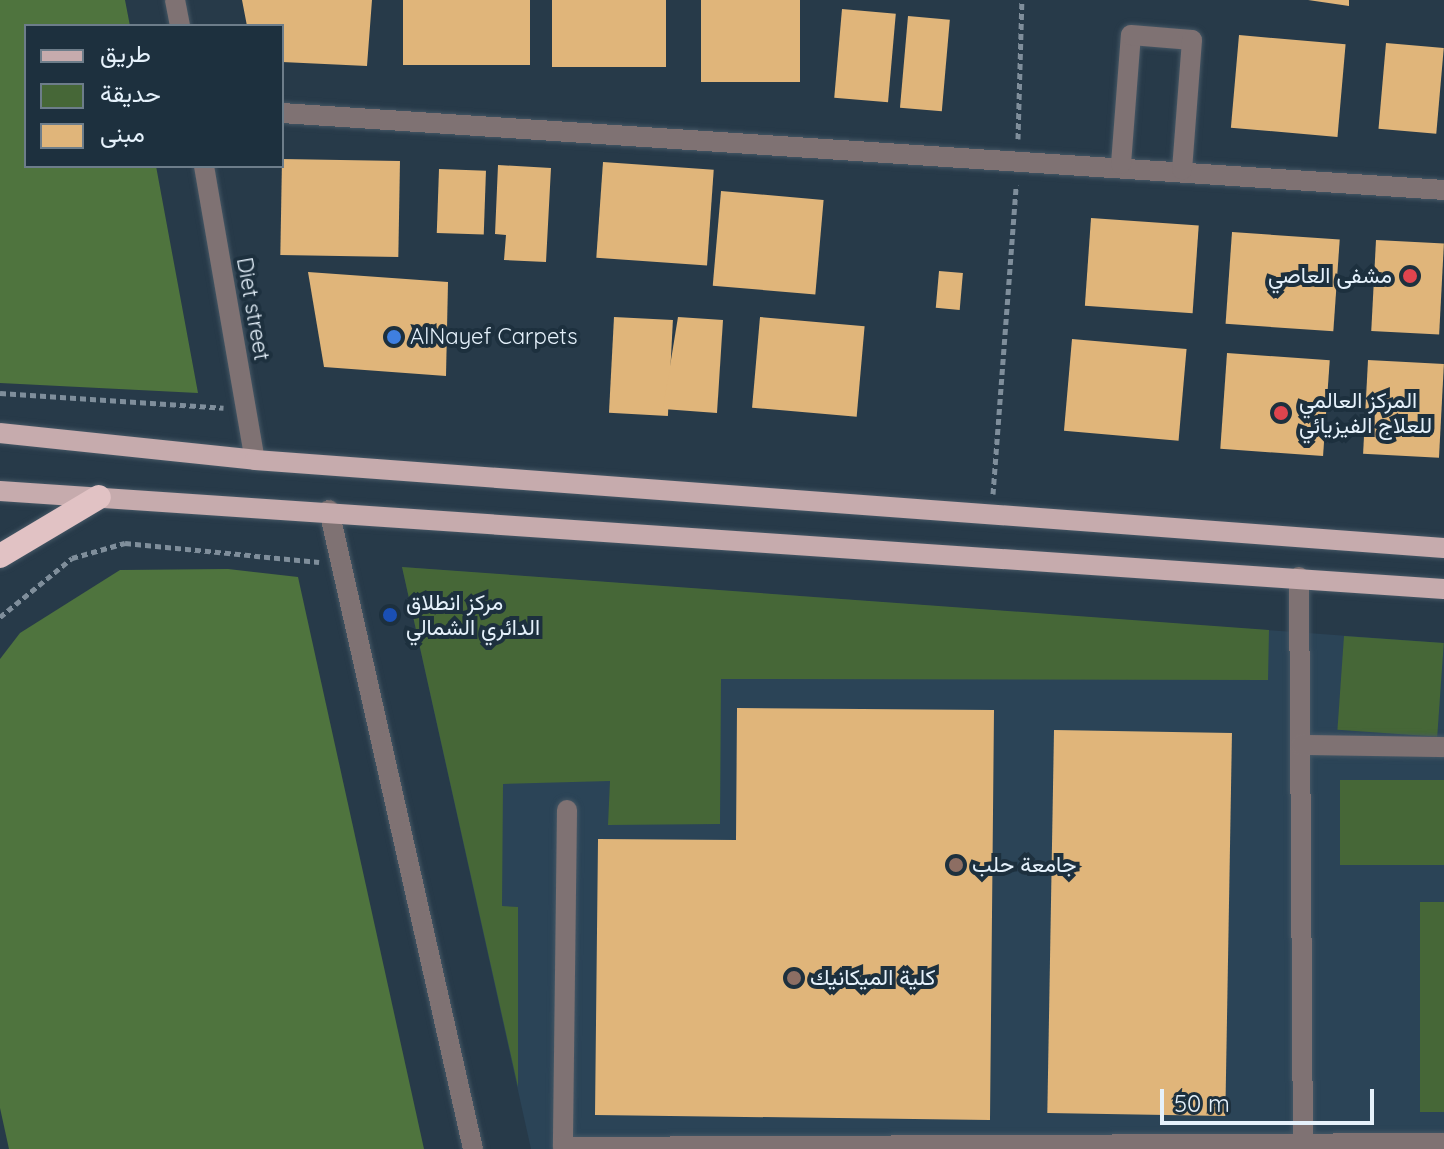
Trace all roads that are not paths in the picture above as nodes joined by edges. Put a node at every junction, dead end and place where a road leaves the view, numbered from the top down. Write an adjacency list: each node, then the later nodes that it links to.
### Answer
1 (175, 0): 2 (street)
2 (180, 24)
3 (284, 113): 4 (street)
4 (1121, 164): 6 (street); 6 (street)
5 (204, 168): 9 (street, Diet street)
6 (1182, 170): 7 (street)
7 (1444, 190)
8 (0, 433): 9 (main road)
9 (255, 460): 13 (main road)
10 (0, 491): 11 (main road)
11 (99, 497): 12 (main road); 14 (highway)
12 (329, 510): 15 (main road); 22 (street)
13 (1444, 548)
14 (0, 556)
15 (1299, 577): 16 (main road); 17 (street)
16 (1444, 589)
17 (1301, 745): 18 (street); 20 (street)
18 (1444, 747)
19 (567, 810): 20 (street)
20 (1303, 1143): 21 (street)
21 (1444, 1143)
22 (473, 1149)

